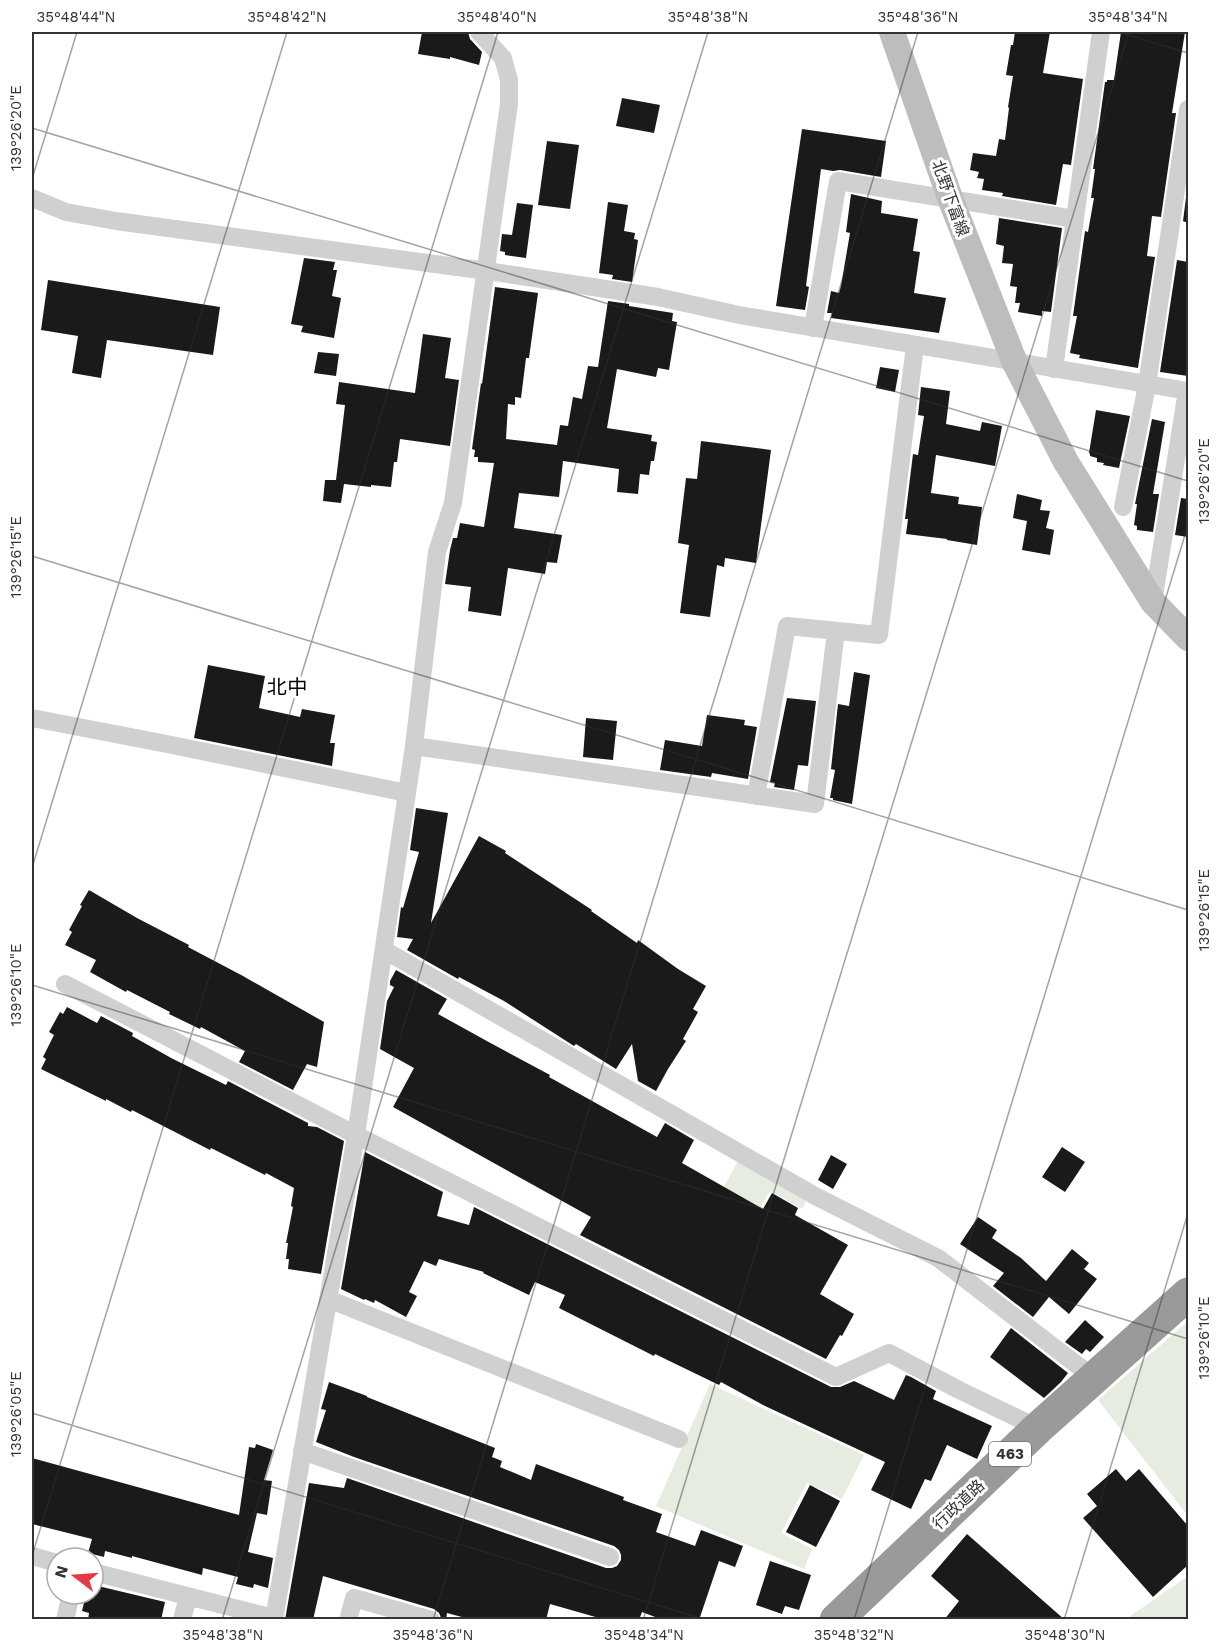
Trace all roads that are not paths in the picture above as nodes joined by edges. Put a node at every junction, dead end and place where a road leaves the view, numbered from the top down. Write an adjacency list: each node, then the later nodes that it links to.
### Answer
1 (479, 32): 8 (street)
2 (892, 32): 6 (street, 北野下富線)
3 (1101, 32): 7 (street)
4 (1188, 109): 13 (street)
5 (32, 198): 8 (street)
6 (950, 198): 7 (street); 9 (street); 11 (street, 北野下富線)
7 (1075, 219): 12 (street)
8 (487, 272): 9 (street); 20 (street)
9 (813, 328): 10 (street)
10 (915, 346): 11 (street); 17 (street)
11 (1015, 363): 12 (street); 16 (street, 北野下富線)
12 (1054, 369): 13 (street)
13 (1147, 385): 14 (street); 15 (street)
14 (1188, 391): 16 (street)
15 (1123, 507)
16 (1153, 602): 18 (street, 北野下富線)
17 (836, 631): 22 (street); 22 (street)
18 (1188, 638)
19 (32, 718): 21 (street)
20 (414, 746): 21 (street); 22 (street)
21 (407, 793): 23 (street)
22 (756, 796)
23 (384, 950): 25 (street); 28 (street)
24 (65, 984): 25 (street)
25 (357, 1135): 27 (street); 29 (street)
26 (1188, 1294): 28 (highway, 行政道路 / 463)
27 (328, 1299): 30 (street); 31 (street)
28 (1094, 1378): 29 (highway, 行政道路 / 463)
29 (1038, 1428): 39 (highway, 行政道路 / 463)
30 (679, 1439)
31 (302, 1451): 32 (street); 35 (street)
32 (610, 1557)
33 (105, 1575): 34 (street)
34 (188, 1596): 35 (street); 36 (street)
35 (274, 1619)
36 (182, 1620)
37 (348, 1620): 38 (street)
38 (431, 1620)
39 (836, 1620)

